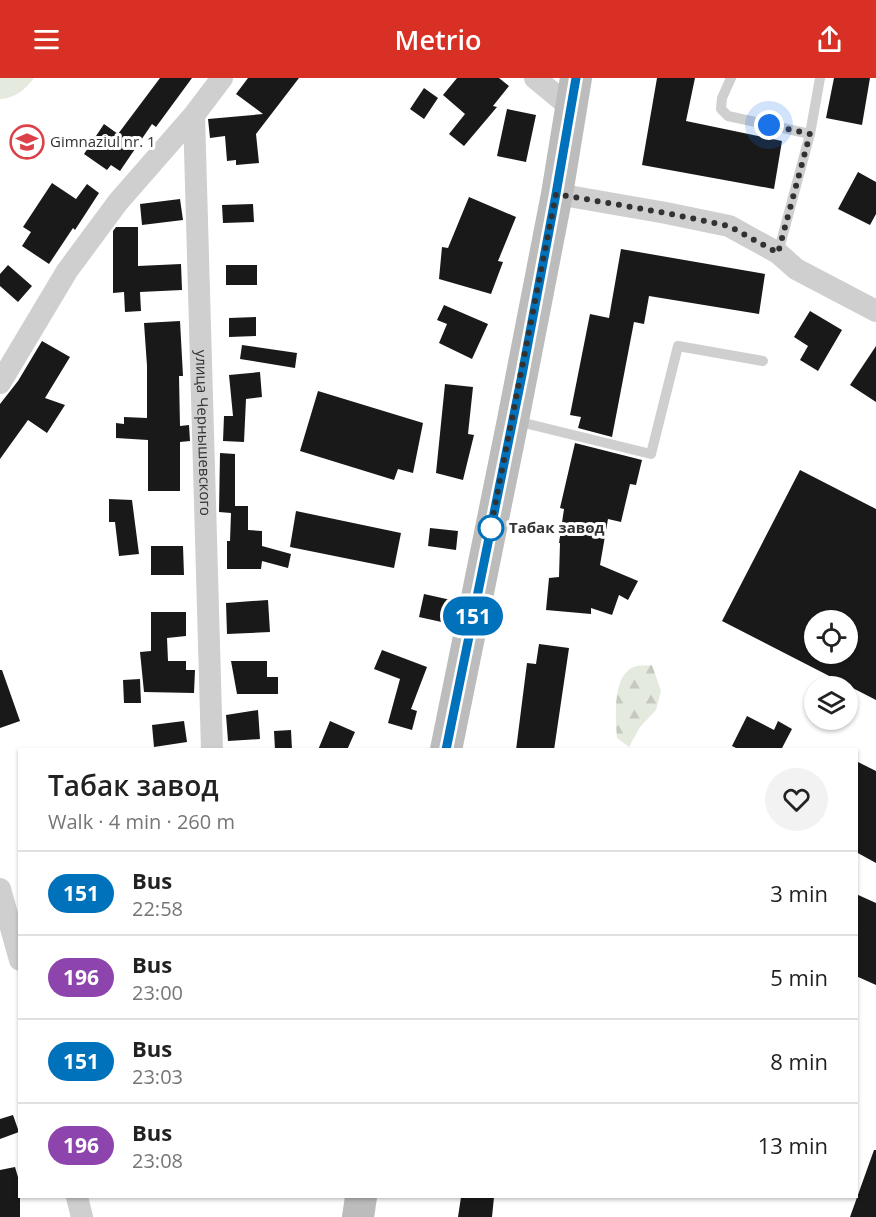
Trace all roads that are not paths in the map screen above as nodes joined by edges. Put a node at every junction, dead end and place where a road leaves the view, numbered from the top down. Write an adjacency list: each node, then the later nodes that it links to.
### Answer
1 (222, 78): 6 (street)
2 (535, 78): 5 (street)
3 (731, 78): 7 (lane)
4 (820, 78): 7 (lane)
5 (573, 92): 8 (street)
6 (194, 115): 12 (street); 14 (street, улица Чернышевского)
7 (810, 134): 9 (lane)
8 (556, 194): 9 (street); 13 (street)
9 (778, 253): 10 (street)
10 (876, 312)
11 (763, 361): 13 (lane)
12 (0, 383)
13 (513, 420): 15 (street)
14 (212, 748)
15 (446, 748)
16 (0, 889): 17 (street)
17 (18, 953)
18 (77, 1198): 20 (street)
19 (361, 1198): 21 (street)
20 (82, 1217)
21 (358, 1217)

